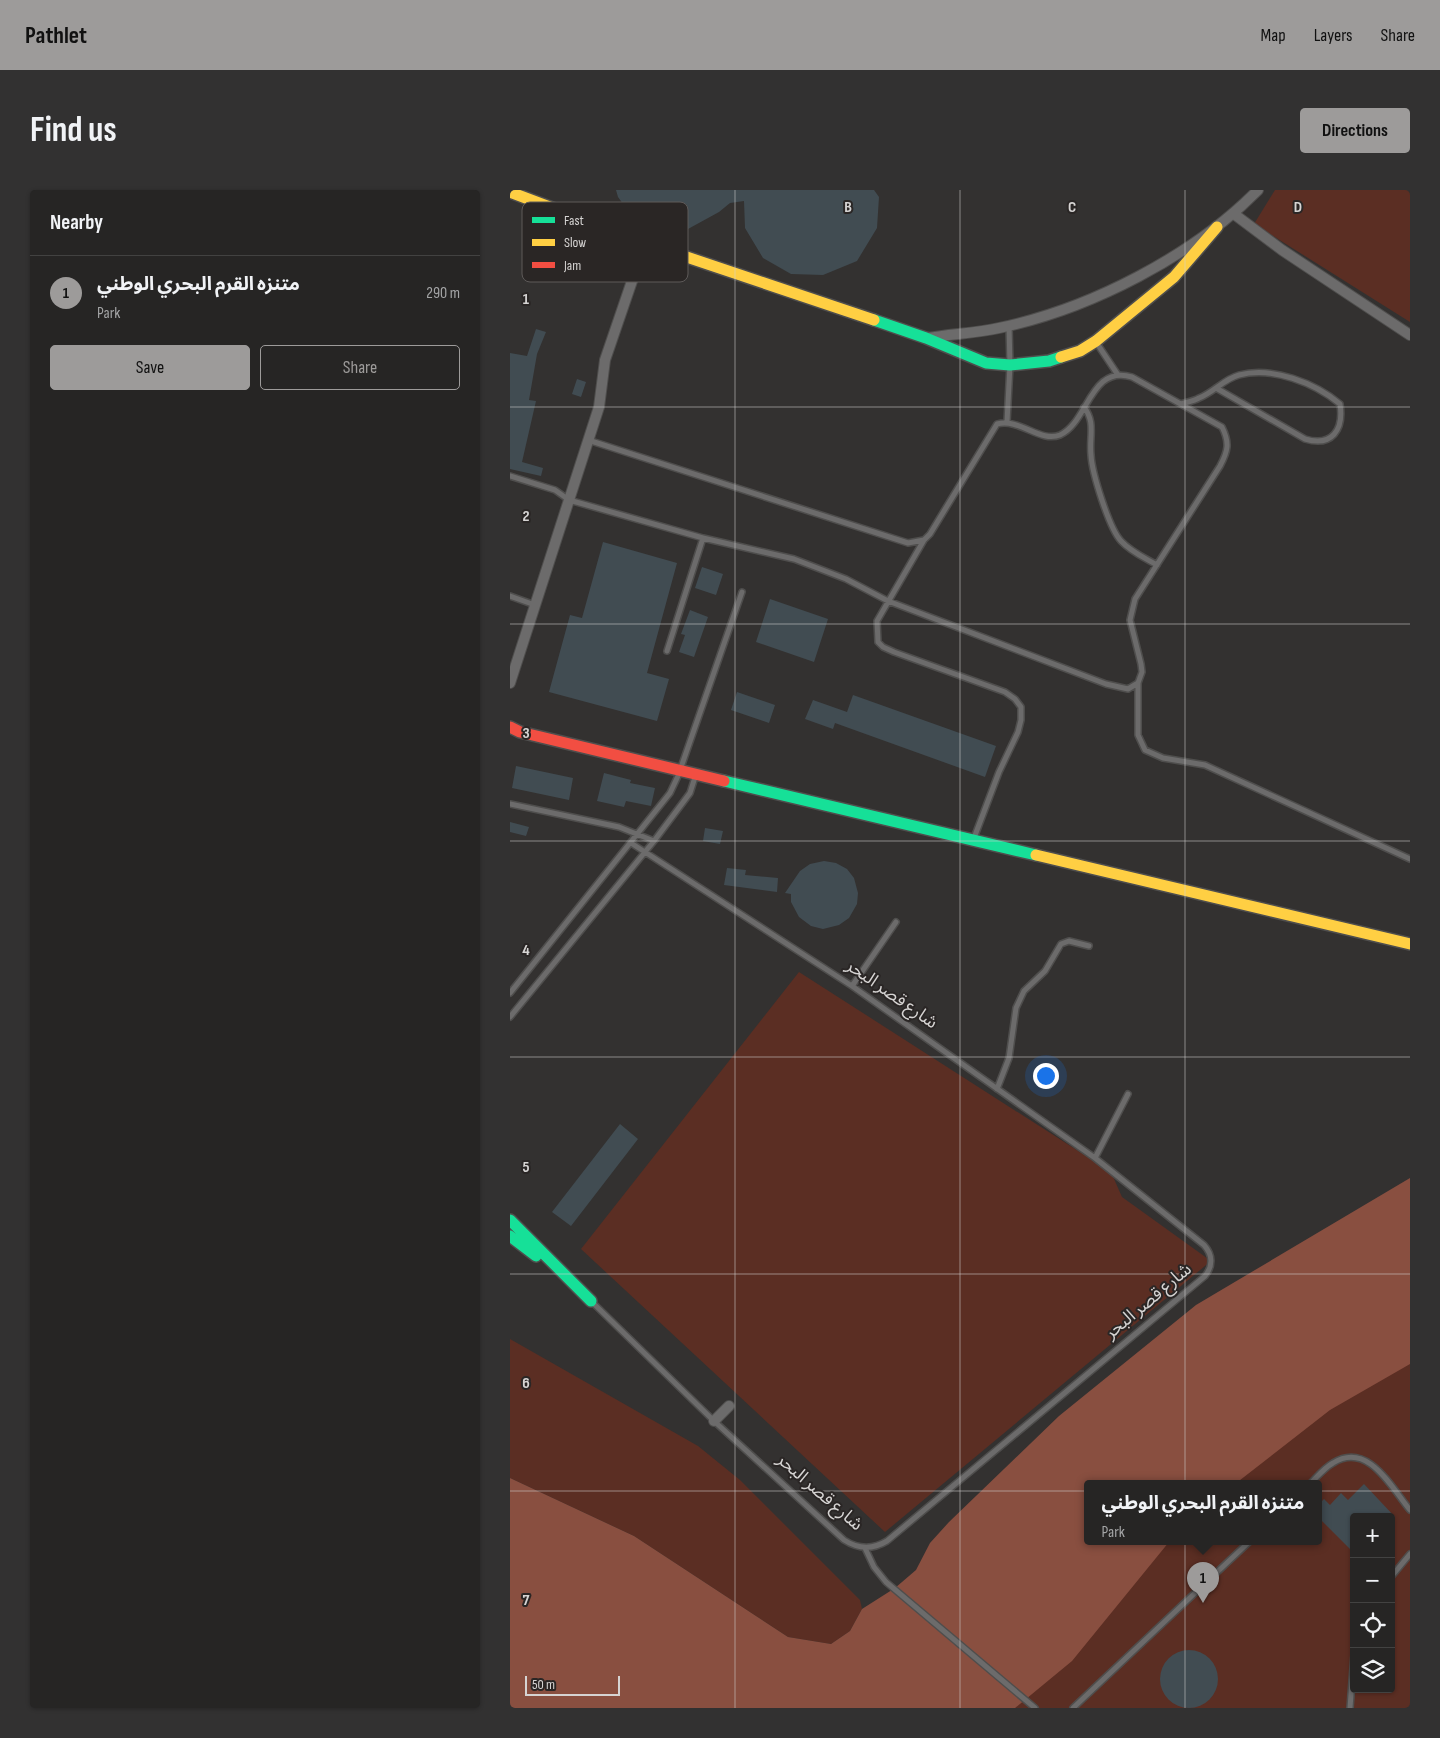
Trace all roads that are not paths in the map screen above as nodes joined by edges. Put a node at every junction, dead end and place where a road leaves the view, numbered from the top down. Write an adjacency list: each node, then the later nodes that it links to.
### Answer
1 (1258, 190): 4 (street)
2 (510, 192): 3 (street)
3 (536, 202)
4 (1234, 214): 5 (street); 9 (street)
5 (1217, 227): 8 (street); 11 (street)
6 (688, 258): 10 (street)
7 (632, 282): 18 (street)
8 (1009, 325): 10 (street); 12 (lane)
9 (1410, 334)
10 (926, 338): 12 (street)
11 (1096, 341): 12 (street); 13 (lane)
12 (1010, 365): 17 (lane)
13 (1118, 375): 15 (lane); 16 (lane)
14 (1216, 388): 14 (lane); 15 (lane)
15 (1181, 404): 23 (lane)
16 (1084, 406): 17 (lane); 23 (lane)
17 (1006, 422): 22 (lane)
18 (588, 440): 20 (street); 22 (lane)
19 (510, 476): 20 (lane)
20 (569, 500): 21 (lane); 27 (street)
21 (703, 538): 26 (lane); 28 (lane)
22 (924, 540): 26 (lane)
23 (1157, 566): 30 (lane)
24 (742, 592): 32 (lane)
25 (510, 596): 27 (lane)
26 (888, 601): 30 (lane); 36 (lane)
27 (535, 604): 29 (street)
28 (667, 650)
29 (510, 683)
30 (1138, 683): 40 (lane)
31 (510, 727): 32 (street)
32 (680, 770): 33 (street); 35 (lane)
33 (696, 774): 36 (street); 37 (lane)
34 (510, 804): 35 (lane)
35 (637, 833): 37 (lane); 38 (lane)
36 (973, 840): 42 (street)
37 (654, 841): 39 (lane)
38 (631, 843): 39 (lane, شارع قصر البحر); 45 (lane)
39 (645, 852): 44 (lane, شارع قصر البحر); 46 (lane)
40 (1410, 859)
41 (896, 922): 44 (lane)
42 (1410, 944)
43 (1089, 946): 47 (lane)
44 (852, 986): 47 (lane, شارع قصر البحر)
45 (510, 993)
46 (510, 1017)
47 (998, 1089): 49 (lane, شارع قصر البحر)
48 (1128, 1094): 49 (lane)
49 (1095, 1158): 58 (lane, شارع قصر البحر)
50 (510, 1220): 52 (street, شارع قصر البحر)
51 (510, 1236): 52 (street, شارع قصر البحر)
52 (591, 1301): 54 (lane, شارع قصر البحر)
53 (728, 1406): 54 (street)
54 (714, 1421): 58 (lane, شارع قصر البحر)
55 (1314, 1480): 56 (lane)
56 (1410, 1510)
57 (1246, 1545): 63 (lane)
58 (865, 1548): 62 (lane)
59 (1410, 1554): 60 (lane)
60 (1395, 1572)
61 (1351, 1693): 64 (lane)
62 (1035, 1708)
63 (1073, 1708)
64 (1350, 1708)

